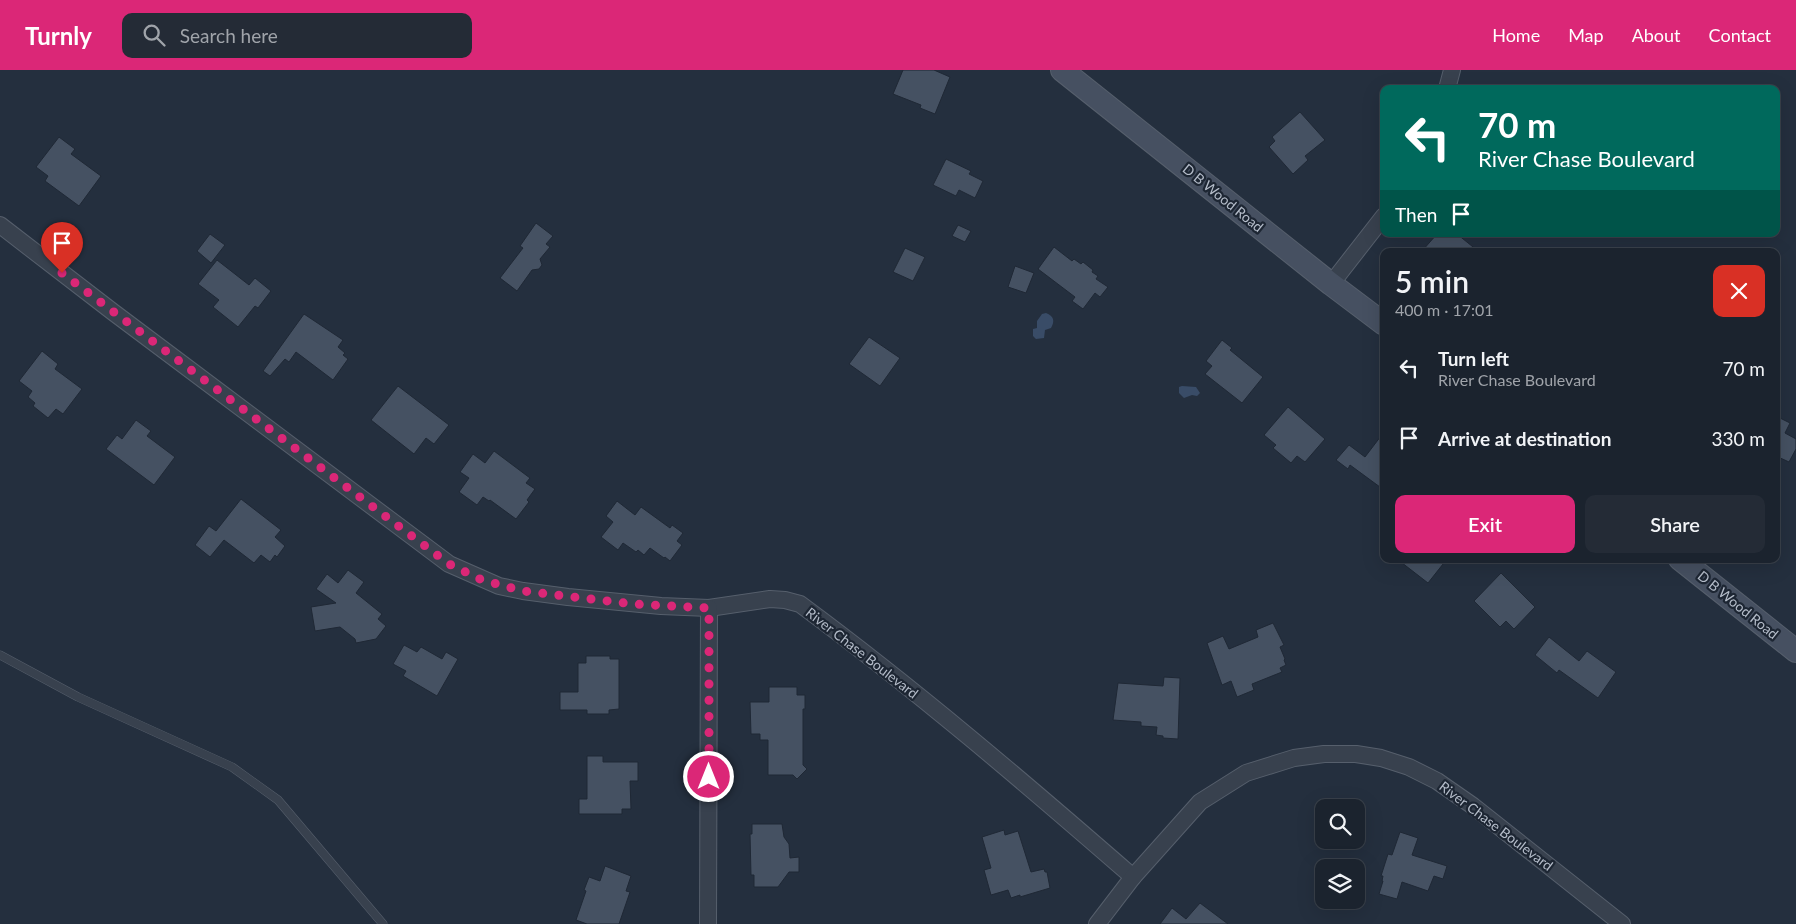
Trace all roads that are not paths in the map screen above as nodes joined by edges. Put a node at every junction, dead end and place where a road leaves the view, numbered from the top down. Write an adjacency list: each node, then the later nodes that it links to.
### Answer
1 (1062, 70): 6 (main road, D B Wood Road)
2 (1452, 70): 3 (street)
3 (1448, 85)
4 (1380, 221): 6 (street)
5 (0, 225): 9 (street, River Chase Boulevard)
6 (1331, 284): 7 (main road, D B Wood Road)
7 (1380, 321)
8 (1685, 563): 10 (main road, D B Wood Road)
9 (709, 608): 12 (street, River Chase Boulevard); 14 (street)
10 (1796, 651)
11 (0, 655): 13 (lane)
12 (1133, 877): 15 (street); 16 (street, River Chase Boulevard)
13 (383, 924)
14 (708, 924)
15 (1097, 924)
16 (1622, 924)

